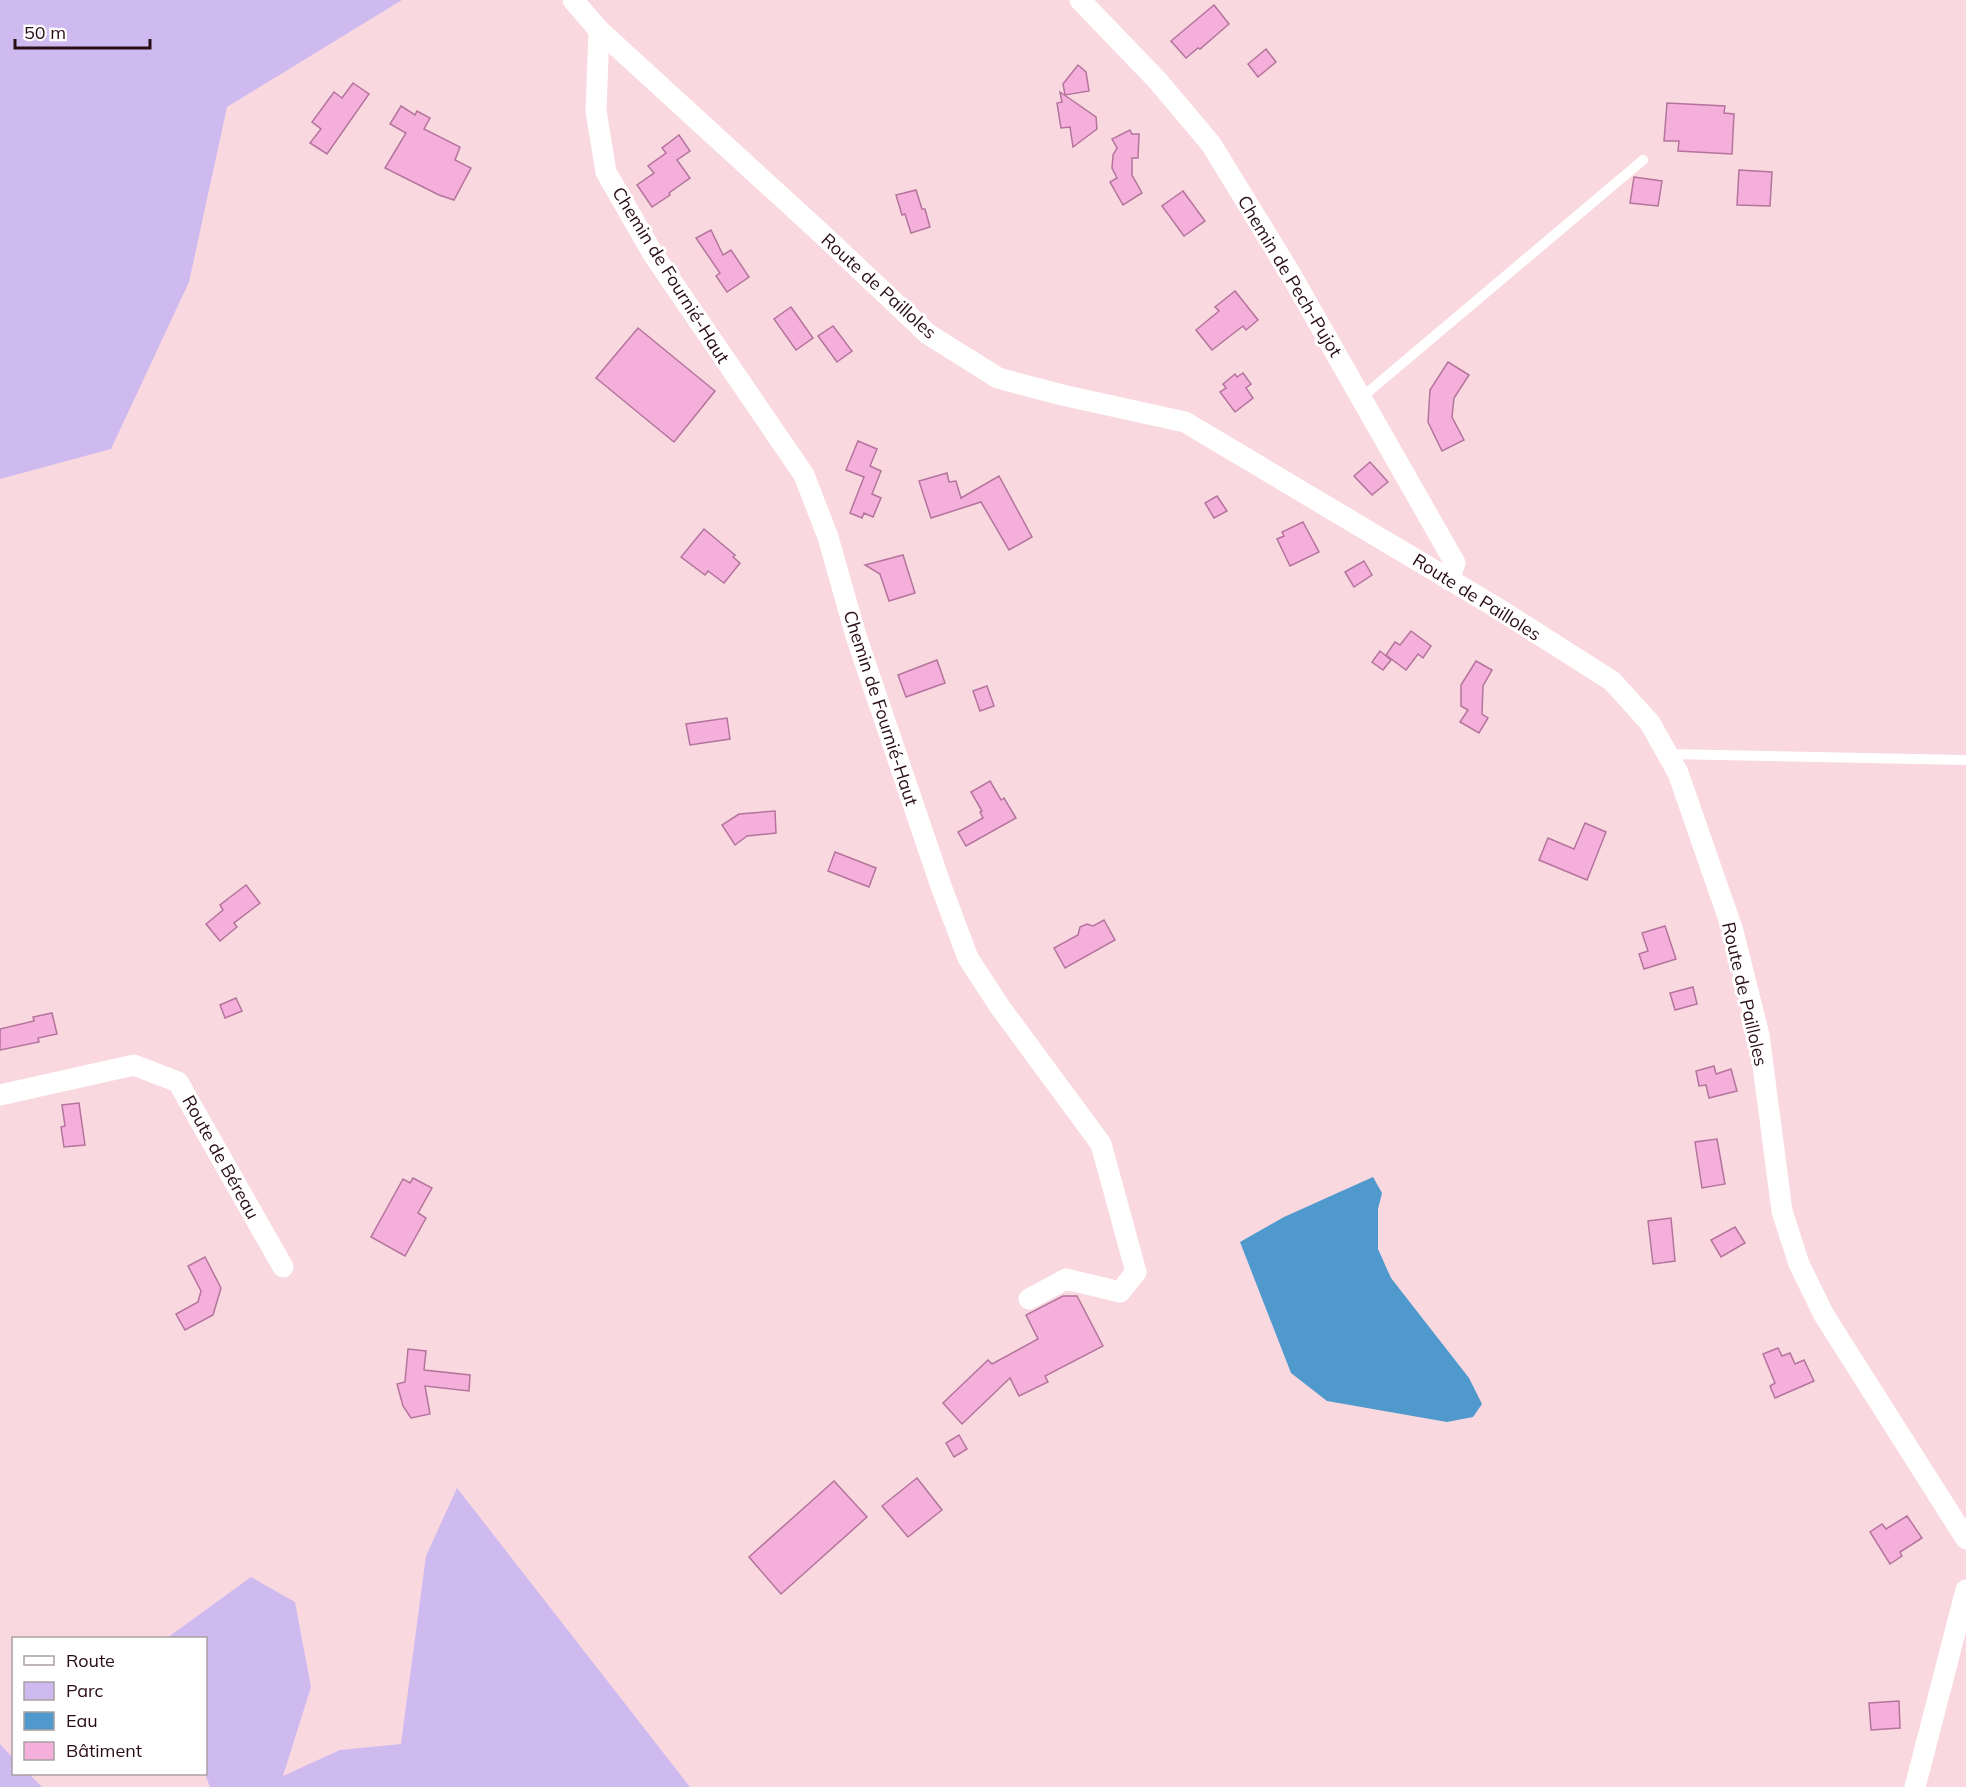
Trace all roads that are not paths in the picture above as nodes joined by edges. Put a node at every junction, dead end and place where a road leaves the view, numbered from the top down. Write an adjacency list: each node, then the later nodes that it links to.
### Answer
1 (573, 0): 3 (street, Route de Pailloles)
2 (1080, 0): 5 (street, Chemin de Pech-Pujot)
3 (599, 30): 6 (street, Route de Pailloles); 11 (street, Chemin de Fournié-Haut)
4 (1643, 160): 5 (lane)
5 (1361, 398): 6 (street, Chemin de Pech-Pujot)
6 (1449, 580): 7 (street, Route de Pailloles)
7 (1667, 754): 8 (lane); 12 (street, Route de Pailloles)
8 (1966, 760)
9 (0, 1095): 10 (street, Route de Béreau)
10 (284, 1268)
11 (1029, 1299)
12 (1966, 1539)
13 (1966, 1590): 14 (street)
14 (1915, 1787)

